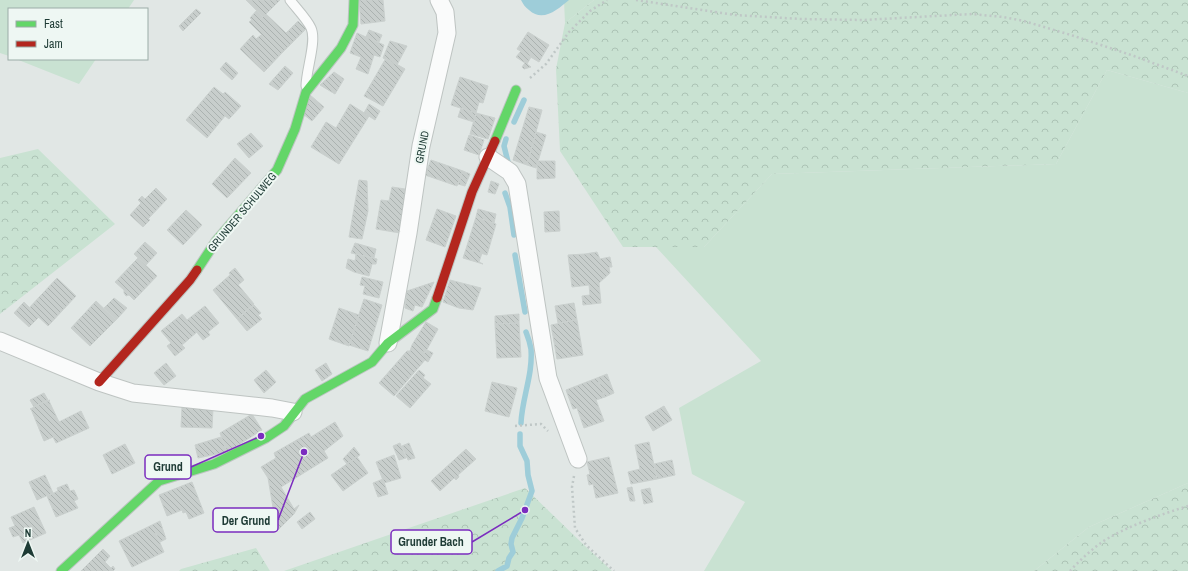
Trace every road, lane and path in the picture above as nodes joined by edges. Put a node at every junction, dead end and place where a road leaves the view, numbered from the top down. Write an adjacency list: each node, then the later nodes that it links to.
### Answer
1 (290, 0): 8 (lane)
2 (354, 0): 8 (street, GRUNDER SCHULWEG)
3 (439, 0): 11 (street, GRUND)
4 (607, 0): 7 (path)
5 (636, 0): 6 (path)
6 (1188, 76)
7 (516, 90): 9 (street, GRUND)
8 (306, 92): 12 (street, GRUNDER SCHULWEG)
9 (488, 157): 11 (street, GRUND); 16 (street)
10 (0, 341): 12 (street)
11 (388, 343): 13 (street, GRUND)
12 (99, 382): 13 (street)
13 (293, 412): 18 (street, GRUND)
14 (527, 424): 15 (path)
15 (515, 426)
16 (578, 459): 19 (path)
17 (1188, 506): 20 (path)
18 (61, 571)
19 (614, 571)
20 (1070, 571)

